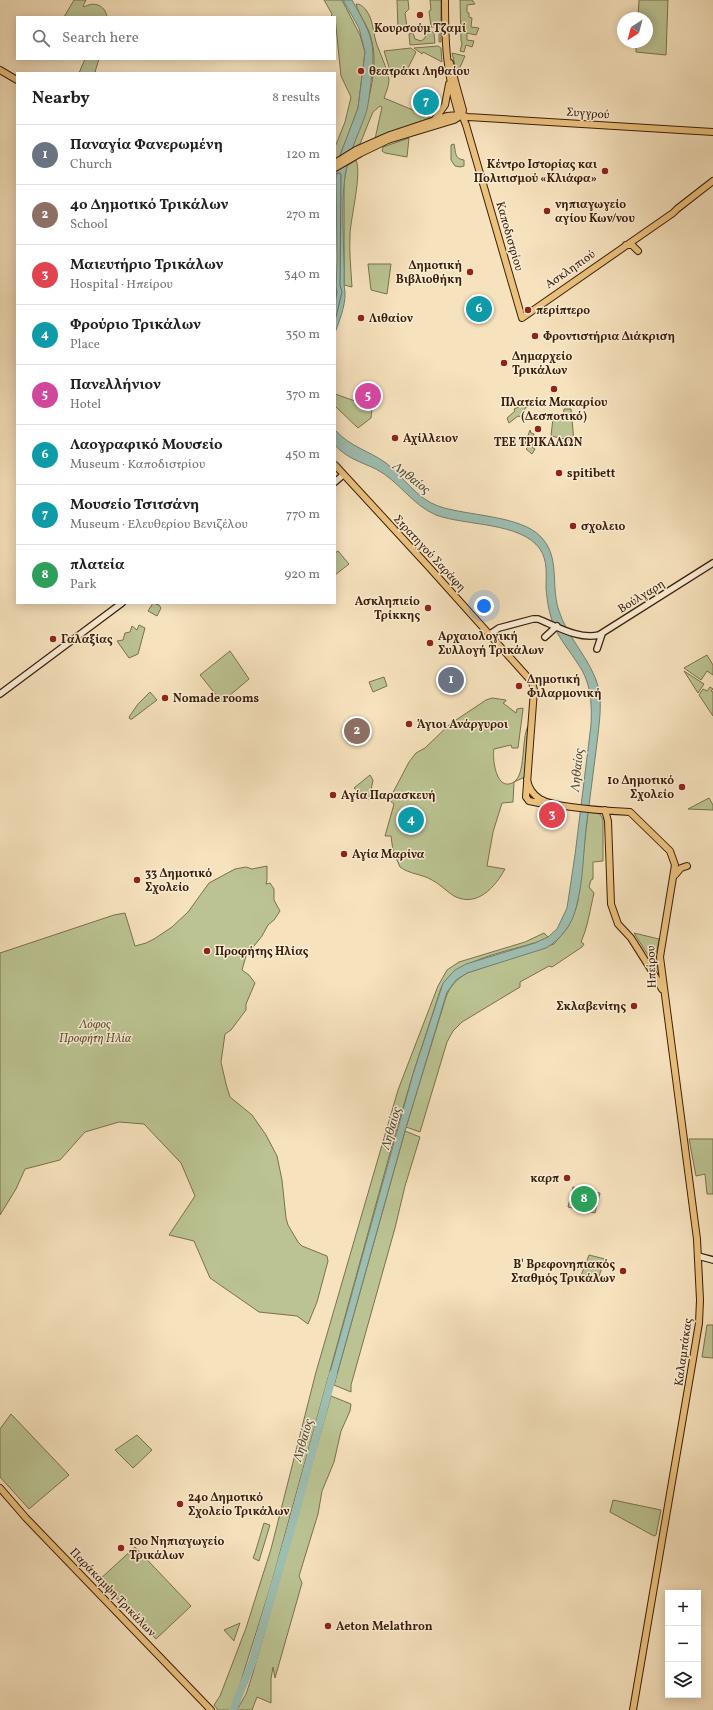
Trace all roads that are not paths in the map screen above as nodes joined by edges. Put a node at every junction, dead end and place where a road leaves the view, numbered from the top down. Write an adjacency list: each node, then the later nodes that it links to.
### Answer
1 (445, 0): 2 (main road)
2 (447, 59): 5 (main road); 6 (main road)
3 (0, 70): 4 (main road)
4 (16, 79)
5 (450, 80): 6 (main road); 7 (main road)
6 (462, 115): 7 (main road, Συγγρού); 8 (main road, Συγγρού); 9 (main road); 17 (main road, Καποδιστρίου)
7 (434, 120): 9 (main road, Συγγρού)
8 (713, 132)
9 (354, 154): 10 (main road); 11 (main road)
10 (336, 163)
11 (336, 167)
12 (713, 181): 14 (main road, Ασκληπιού)
13 (713, 185): 14 (main road, Ασκληπιού)
14 (701, 192): 15 (main road, Ασκληπιού)
15 (627, 245): 16 (main road); 17 (main road, Ασκληπιού)
16 (638, 251)
17 (524, 316)
18 (336, 466): 19 (main road, Στρατηγού Σαράφη)
19 (343, 475): 20 (main road); 24 (main road, Στρατηγού Σαράφη)
20 (336, 481)
21 (713, 563): 25 (main road, Βούλγαρη)
22 (121, 604): 28 (main road)
23 (557, 626): 24 (main road); 25 (main road, Βούλγαρη); 26 (main road)
24 (490, 634): 29 (main road, Στρατηγού Σαράφη)
25 (602, 634): 27 (main road)
26 (547, 635)
27 (597, 649)
28 (0, 694)
29 (532, 794): 30 (main road, Ηπείρου); 30 (main road, Ηπείρου)
30 (554, 804): 31 (main road, Ηπείρου)
31 (602, 810): 33 (main road, Ηπείρου); 34 (main road, Ηπείρου)
32 (687, 866): 33 (main road)
33 (674, 876): 34 (main road, Ηπείρου)
34 (664, 994): 35 (main road, Καλαμπάκας)
35 (698, 1256): 36 (main road); 39 (main road, Καλαμπάκας)
36 (713, 1260)
37 (0, 1488): 38 (main road, Παράκαμψη Τρικάλων)
38 (211, 1709)
39 (634, 1710)

